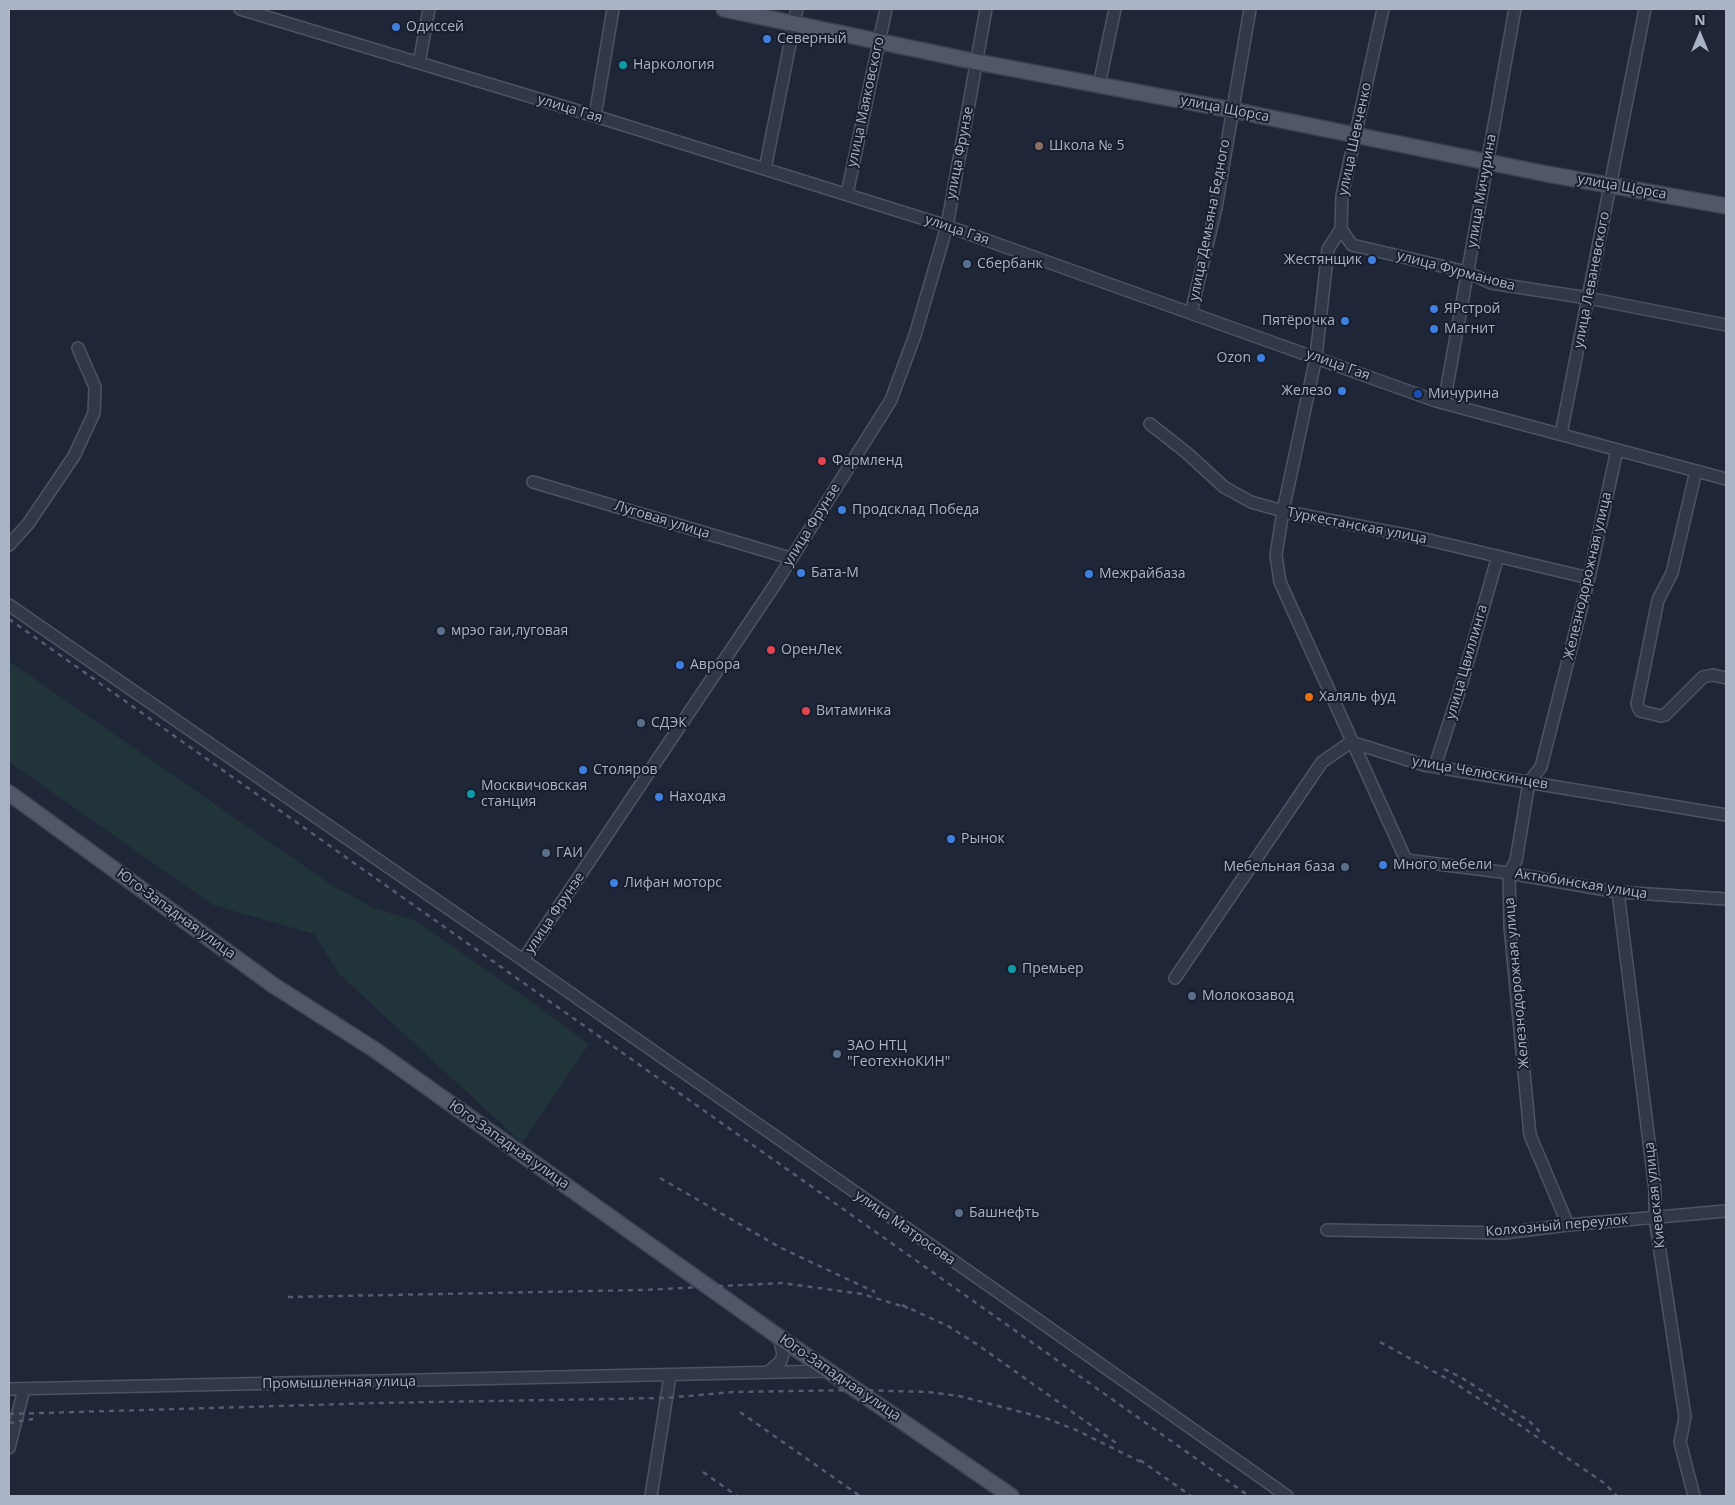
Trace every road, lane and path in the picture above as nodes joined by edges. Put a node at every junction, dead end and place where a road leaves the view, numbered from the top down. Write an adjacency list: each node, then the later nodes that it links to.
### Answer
1 (241, 9): 15 (street, улица Гая)
2 (430, 9): 15 (street)
3 (614, 9): 18 (street)
4 (724, 9): 12 (main road, улица Щорса)
5 (886, 9): 13 (street, улица Маяковского)
6 (986, 9): 14 (street, улица Фрунзе)
7 (1115, 9): 16 (street)
8 (1250, 9): 17 (street, улица Демьяна Бедного)
9 (1383, 9): 19 (street, улица Шевченко)
10 (1515, 9): 20 (street, улица Мичурина)
11 (1645, 9): 22 (street, улица Леваневского)
12 (795, 16): 13 (main road, улица Щорса); 21 (street)
13 (879, 41): 14 (main road, улица Щорса); 23 (street, улица Маяковского)
14 (977, 62): 16 (main road, улица Щорса); 25 (street, улица Фрунзе)
15 (418, 63): 18 (street, улица Гая)
16 (1099, 85): 17 (main road, улица Щорса)
17 (1232, 110): 19 (main road, улица Щорса); 29 (street, улица Демьяна Бедного)
18 (595, 116): 21 (street, улица Гая)
19 (1356, 135): 20 (main road, улица Щорса); 26 (street, улица Шевченко)
20 (1487, 162): 22 (main road, улица Щорса); 27 (street, улица Мичурина)
21 (765, 169): 23 (street, улица Гая)
22 (1610, 185): 24 (main road, улица Щорса); 28 (street, улица Леваневского)
23 (847, 194): 25 (street, улица Гая)
24 (1726, 206)
25 (947, 226): 29 (street, улица Гая); 43 (street, улица Фрунзе)
26 (1341, 229): 27 (street, улица Фурманова); 32 (street)
27 (1467, 272): 28 (street, улица Фурманова); 33 (street, улица Мичурина)
28 (1588, 298): 30 (street, улица Фурманова); 35 (street, улица Леваневского)
29 (1191, 313): 32 (street, улица Гая)
30 (1726, 325)
31 (78, 348): 41 (street)
32 (1316, 357): 33 (street, улица Гая); 40 (street)
33 (1444, 403): 35 (street, улица Гая)
34 (1150, 424): 40 (street, Туркестанская улица)
35 (1561, 434): 36 (street, улица Гая)
36 (1618, 450): 37 (street, улица Гая); 44 (street, Железнодорожная улица)
37 (1696, 471): 38 (street, улица Гая); 46 (street)
38 (1726, 479)
39 (533, 482): 43 (street, Луговая улица)
40 (1283, 511): 42 (street, Туркестанская улица); 47 (street)
41 (9, 545)
42 (1498, 556): 44 (street, Туркестанская улица); 48 (street, улица Цвиллинга)
43 (790, 558): 55 (street, улица Фрунзе)
44 (1589, 578): 49 (street, Железнодорожная улица)
45 (9, 605): 55 (street, улица Матросова)
46 (1726, 678)
47 (1351, 742): 48 (street, улица Челюскинцев); 52 (street, Актюбинская улица); 56 (street)
48 (1435, 766): 49 (street, улица Челюскинцев)
49 (1529, 782): 51 (street, улица Челюскинцев); 52 (street, Железнодорожная улица)
50 (9, 793): 61 (main road, Юго-Западная улица)
51 (1726, 815)
52 (1509, 873): 53 (street, Актюбинская улица); 59 (street, Железнодорожная улица)
53 (1618, 892): 54 (street, Актюбинская улица); 58 (street, Киевская улица)
54 (1726, 899)
55 (524, 960): 70 (street, улица Матросова)
56 (1175, 978)
57 (1726, 1211): 58 (street, Колхозный переулок)
58 (1655, 1218): 59 (street, Колхозный переулок); 71 (street, Киевская улица)
59 (1568, 1225): 60 (street, Колхозный переулок)
60 (1327, 1230)
61 (779, 1337): 62 (street); 63 (main road, Юго-Западная улица)
62 (768, 1372): 63 (street, Промышленная улица); 64 (street, Промышленная улица)
63 (831, 1372): 69 (main road, Юго-Западная улица)
64 (670, 1376): 65 (street, Промышленная улица); 68 (street)
65 (24, 1389): 66 (street, Промышленная улица); 67 (street)
66 (9, 1390)
67 (9, 1448)
68 (652, 1496)
69 (1011, 1496)
70 (1287, 1496)
71 (1694, 1496)

